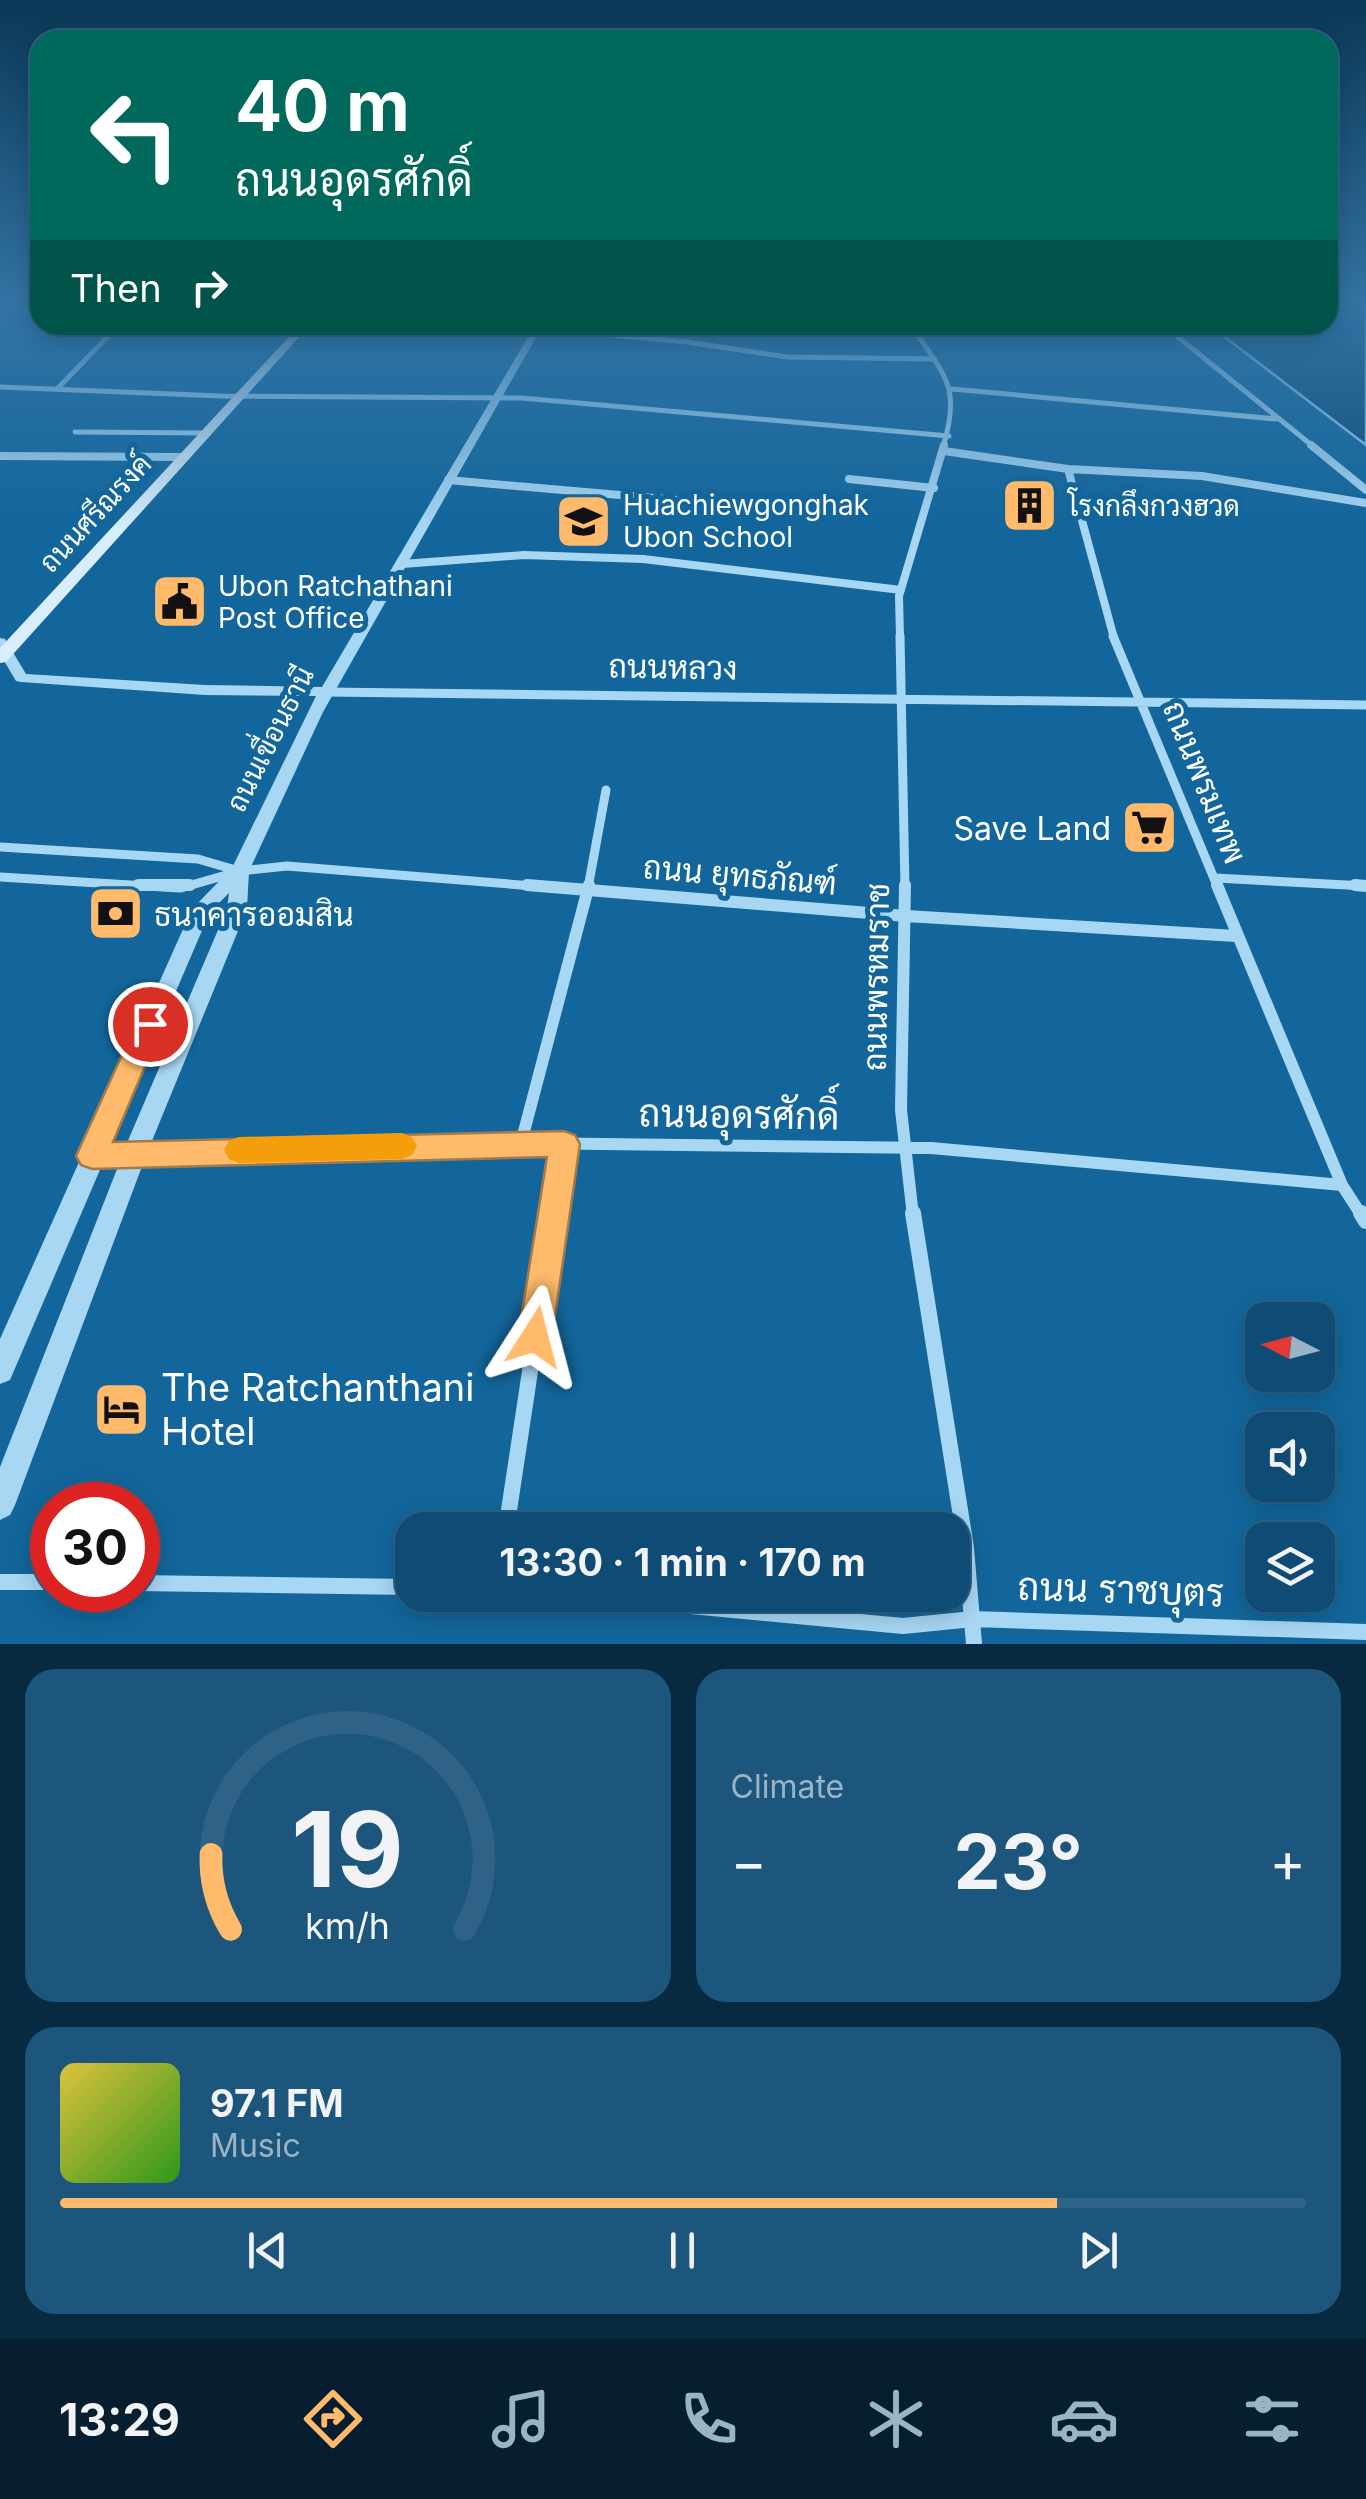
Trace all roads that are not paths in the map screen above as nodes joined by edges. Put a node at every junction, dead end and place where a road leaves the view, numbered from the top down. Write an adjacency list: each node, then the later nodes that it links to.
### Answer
1 (69, 378): 7 (street)
2 (257, 378): 9 (main road, ถนนศรีณรงค์)
3 (509, 378): 10 (street, ถนนเขื่อนธานี)
4 (946, 378): 8 (street)
5 (1226, 378): 11 (street)
6 (0, 387): 7 (street)
7 (58, 389): 9 (street)
8 (952, 389): 11 (street); 14 (street, ถนนพรหมราช)
9 (240, 396): 10 (street); 13 (main road, ถนนศรีณรงค์)
10 (497, 399): 14 (street); 20 (street, ถนนเขื่อนธานี)
11 (1276, 420): 22 (street)
12 (75, 432): 13 (street)
13 (208, 433): 17 (main road, ถนนศรีณรงค์)
14 (949, 436): 15 (street, ถนนพรหมราช)
15 (944, 451): 18 (street); 21 (street, ถนนพรหมราช)
16 (0, 456): 17 (street)
17 (186, 457): 27 (main road, ถนนศรีณรงค์)
18 (1068, 470): 24 (street); 30 (street, ถนนพรมเทพ)
19 (849, 479): 21 (street)
20 (448, 480): 23 (street); 25 (street, ถนนเขื่อนธานี)
21 (934, 488): 26 (street, ถนนพรหมราช)
22 (1366, 490)
23 (700, 502)
24 (1366, 503)
25 (402, 564): 26 (street); 28 (street, ถนนเขื่อนธานี)
26 (902, 590): 29 (street, ถนนพรหมราช)
27 (1, 651): 28 (street, ถนนหลวง)
28 (327, 692): 29 (street, ถนนหลวง); 34 (street, ถนนเขื่อนธานี)
29 (904, 697): 30 (street, ถนนหลวง); 39 (street, ถนนพรหมราช)
30 (1142, 702): 31 (street, ถนนหลวง); 36 (street, ถนนพรมเทพ)
31 (1366, 704)
32 (606, 790): 38 (street)
33 (0, 847): 34 (street)
34 (240, 871): 35 (street); 38 (street, ถนน ยุทธภัณฑ์); 44 (street, ถนนเขื่อนธานี); 45 (street, ถนนเขื่อนธานี)
35 (0, 876)
36 (1215, 878): 37 (street); 40 (street, ถนนพรมเทพ)
37 (1366, 886)
38 (588, 890): 39 (street, ถนน ยุทธภัณฑ์); 41 (street)
39 (906, 916): 40 (street, ถนน ยุทธภัณฑ์); 43 (street, ถนนพรหมราช)
40 (1236, 936): 46 (street, ถนนพรมเทพ)
41 (521, 1143): 42 (street, ถนนอุดรศักดิ์); 44 (street, ถนนอุดรศักดิ์)
42 (564, 1144): 43 (street, ถนนอุดรศักดิ์); 50 (street)
43 (904, 1148): 46 (street, ถนนอุดรศักดิ์); 56 (street, ถนนพรหมราช)
44 (135, 1153): 45 (street); 49 (street, ถนนเขื่อนธานี)
45 (92, 1156): 48 (street, ถนนเขื่อนธานี)
46 (1342, 1185): 47 (street, ถนนพรมเทพ)
47 (1366, 1221)
48 (0, 1370)
49 (0, 1506)
50 (509, 1512)
51 (0, 1582): 52 (street)
52 (30, 1582)
53 (160, 1583): 54 (street)
54 (395, 1586)
55 (754, 1612): 56 (street, ถนน ราชบุตร)
56 (973, 1619): 57 (street, ถนน ราชบุตร); 58 (street, ถนนพรหมราช)
57 (1366, 1632)
58 (974, 1644)

